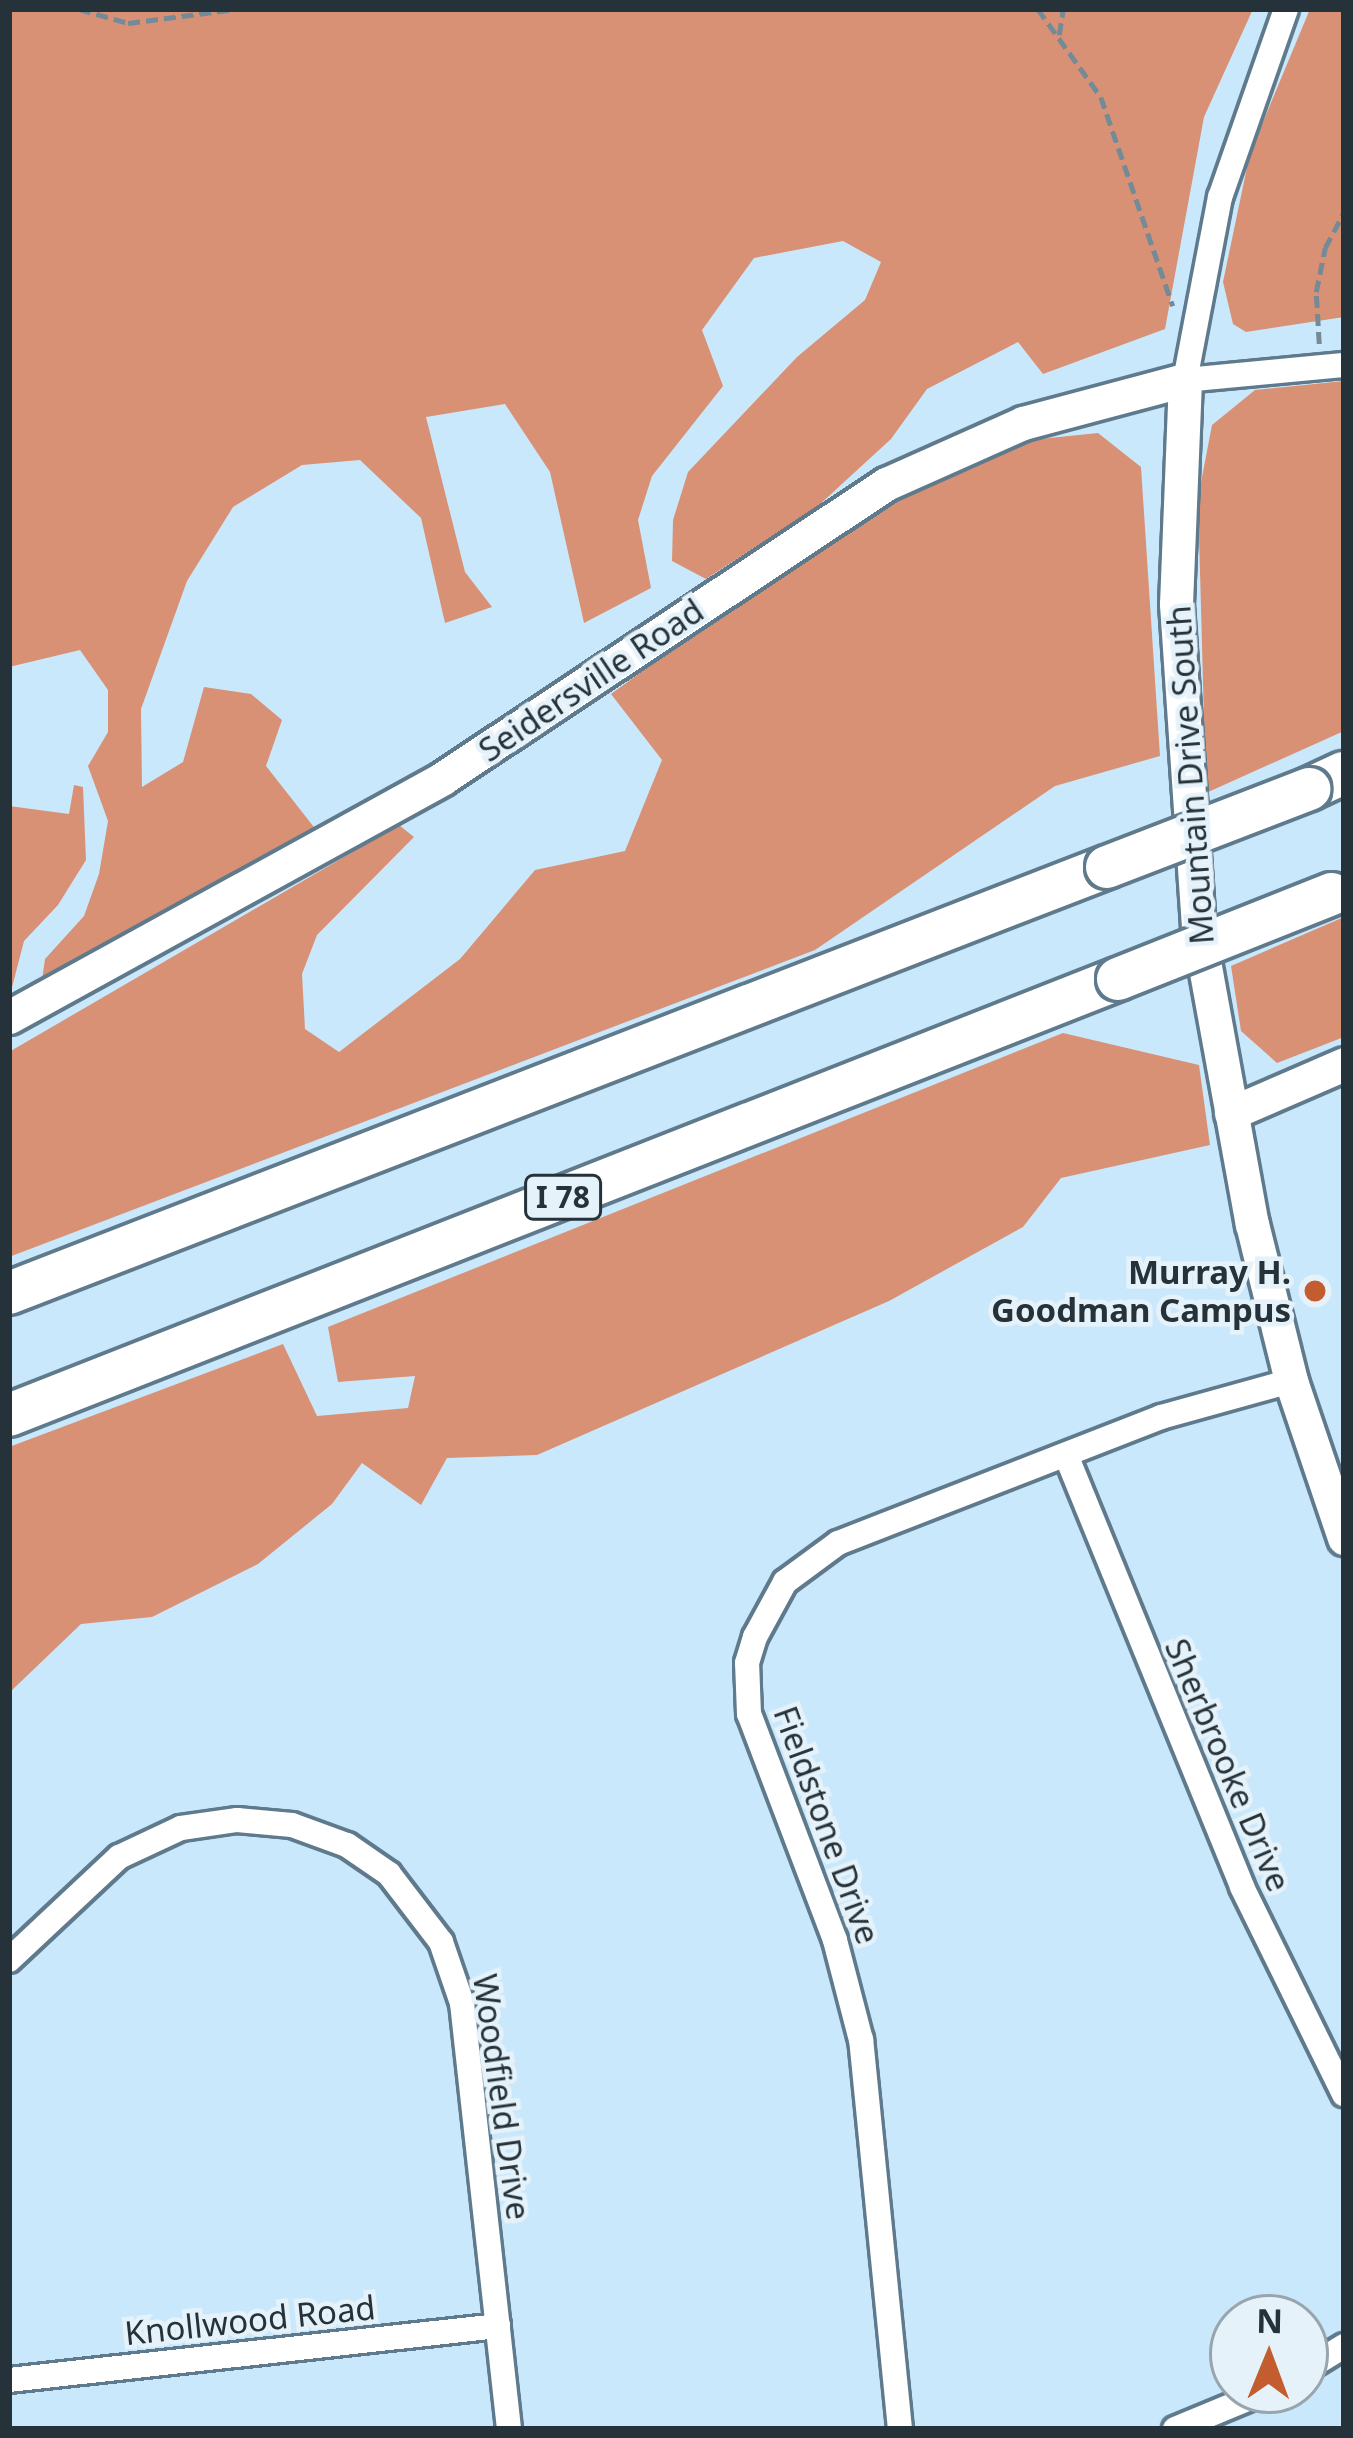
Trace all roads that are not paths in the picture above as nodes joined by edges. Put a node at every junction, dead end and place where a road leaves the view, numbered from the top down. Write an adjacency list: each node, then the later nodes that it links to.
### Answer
1 (1286, 9): 3 (street, Mountain Drive South)
2 (1332, 366): 3 (street)
3 (1185, 380): 6 (street, Seidersville Road); 8 (street, Mountain Drive South)
4 (1326, 781): 9 (highway, bridge)
5 (1338, 891): 11 (highway, I 78, bridge)
6 (9, 1017)
7 (1344, 1064): 8 (street)
8 (1231, 1113): 10 (street, Mountain Drive South)
9 (9, 1293)
10 (1291, 1381): 12 (street, Fieldstone Drive); 13 (street, Mountain Drive South)
11 (9, 1414)
12 (1066, 1455): 15 (street, Sherbrooke Drive); 20 (street, Fieldstone Drive)
13 (1344, 1538)
14 (9, 1960): 16 (street, Woodfield Drive)
15 (1344, 2094)
16 (498, 2326): 17 (street, Knollwood Road); 19 (street, Woodfield Drive)
17 (9, 2380)
18 (1211, 2414): 21 (street)
19 (509, 2429)
20 (900, 2429)
21 (1175, 2429)

